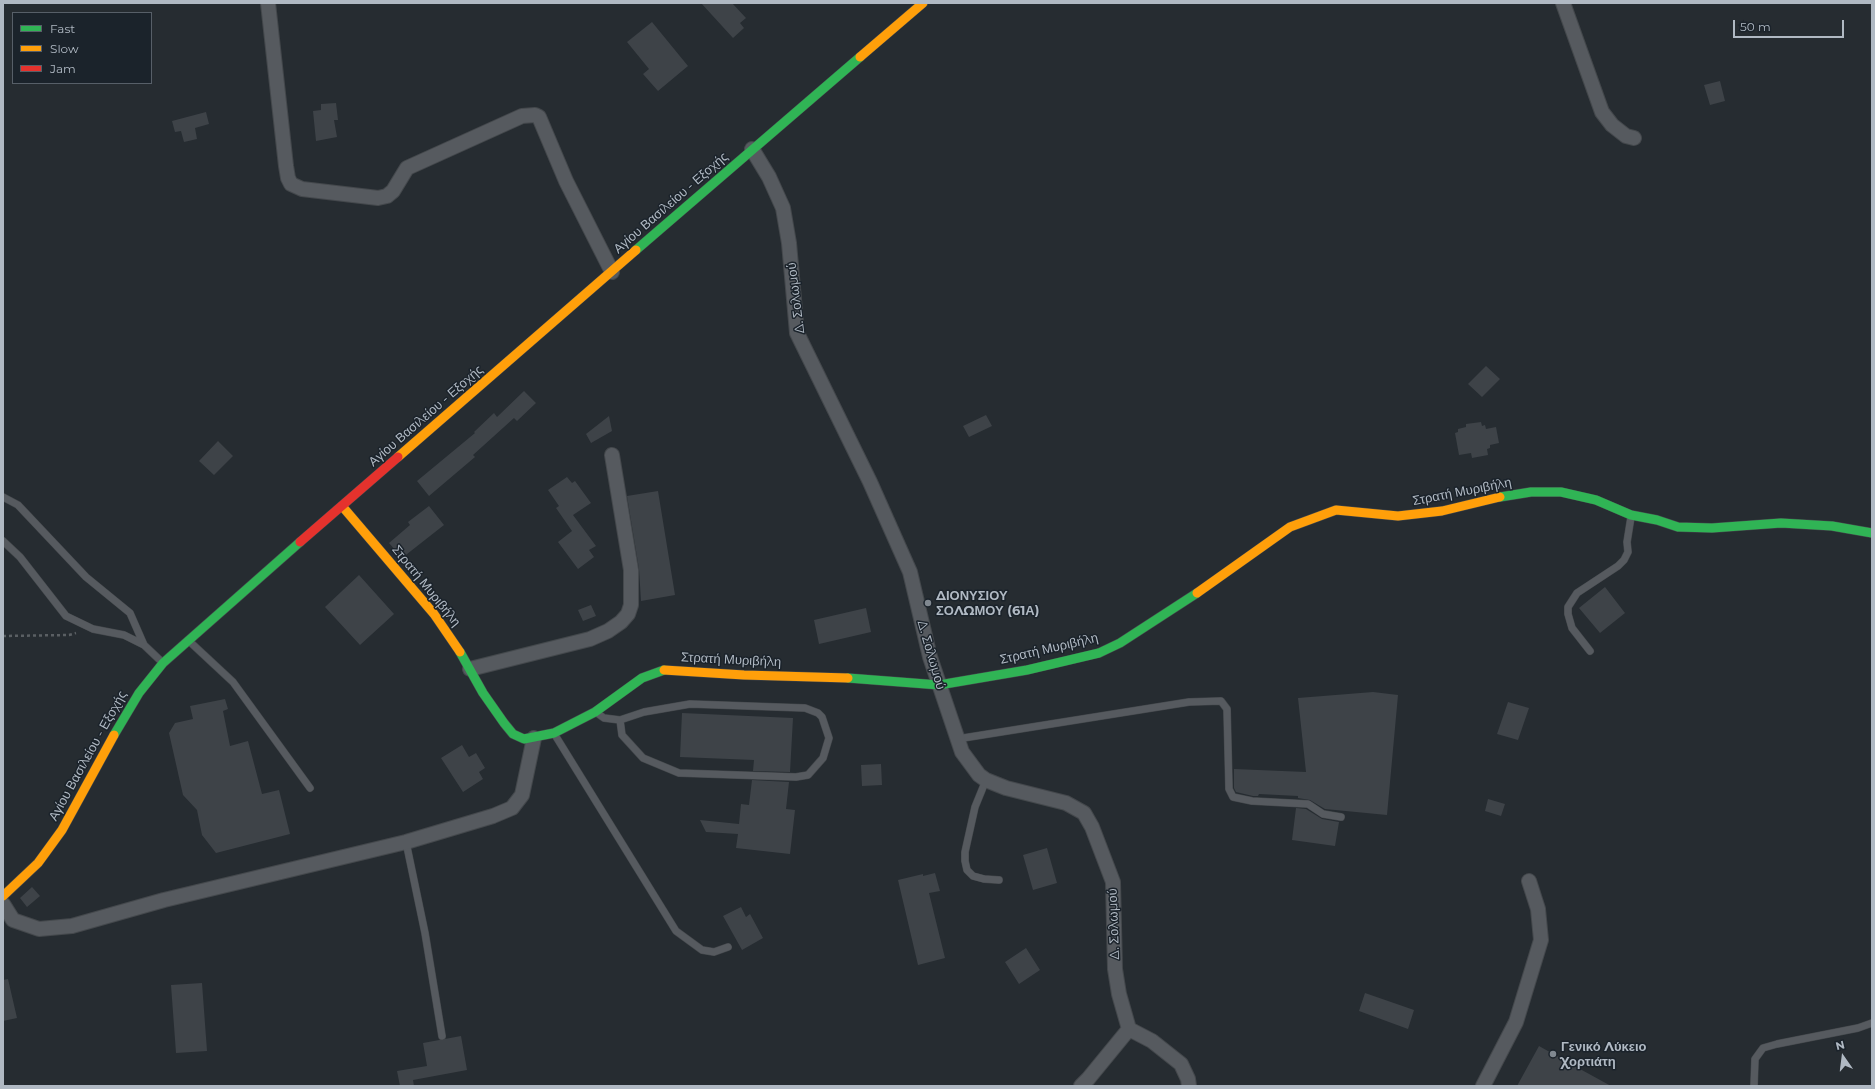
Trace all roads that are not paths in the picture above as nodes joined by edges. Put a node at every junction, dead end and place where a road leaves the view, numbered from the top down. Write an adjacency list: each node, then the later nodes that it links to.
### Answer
1 (268, 3): 6 (street)
2 (923, 3): 5 (street, Αγίου Βασιλείου - Εξοχής)
3 (1563, 3): 4 (street)
4 (1634, 138)
5 (752, 149): 6 (street, Αγίου Βασιλείου - Εξοχής); 18 (street, Δ. Σολωμού)
6 (612, 272): 9 (street, Αγίου Βασιλείου - Εξοχής)
7 (612, 455): 17 (street)
8 (3, 497): 14 (lane)
9 (342, 506): 13 (street, Αγίου Βασιλείου - Εξοχής); 17 (street, Στρατή Μυριβήλη)
10 (1631, 515): 11 (street, Στρατή Μυριβήλη); 15 (lane); 18 (street, Στρατή Μυριβήλη)
11 (1872, 533)
12 (3, 542): 14 (lane)
13 (187, 640): 16 (street, Αγίου Βασιλείου - Εξοχής); 25 (lane)
14 (144, 646): 16 (lane)
15 (1590, 651)
16 (163, 663): 30 (street, Αγίου Βασιλείου - Εξοχής)
17 (470, 668): 22 (street, Στρατή Μυριβήλη)
18 (939, 685): 19 (street, Στρατή Μυριβήλη); 23 (street, Δ. Σολωμού)
19 (595, 712): 20 (lane); 21 (street, Στρατή Μυριβήλη)
20 (620, 720): 20 (lane)
21 (554, 733): 22 (street, Στρατή Μυριβήλη); 32 (lane)
22 (534, 738): 27 (street)
23 (958, 739): 24 (street, Δ. Σολωμού); 26 (lane)
24 (986, 780): 28 (lane); 34 (street, Δ. Σολωμού)
25 (310, 788)
26 (1341, 817)
27 (406, 842): 31 (street); 35 (lane)
28 (999, 880)
29 (1529, 881): 38 (street)
30 (3, 896)
31 (3, 904)
32 (728, 948)
33 (1872, 1023): 39 (lane)
34 (1129, 1029): 36 (street); 37 (street)
35 (442, 1036)
36 (1081, 1086)
37 (1189, 1086)
38 (1483, 1086)
39 (1754, 1086)

